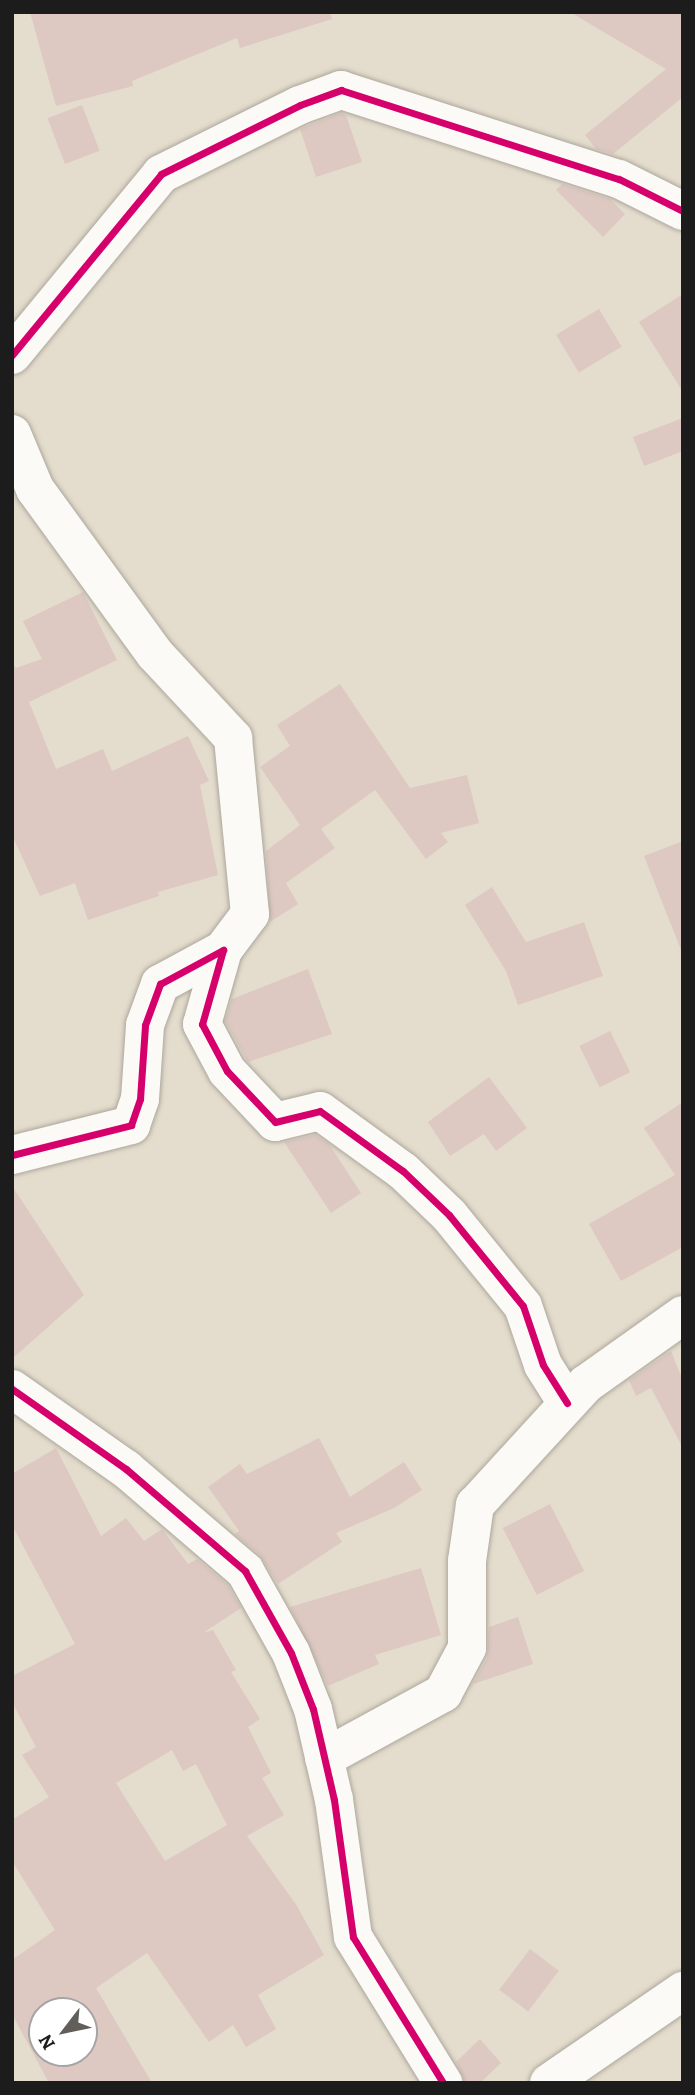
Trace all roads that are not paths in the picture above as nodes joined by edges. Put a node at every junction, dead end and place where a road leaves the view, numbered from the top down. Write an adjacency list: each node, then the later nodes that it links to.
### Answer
1 (683, 211): 2 (street)
2 (12, 355)
3 (12, 434): 4 (street)
4 (223, 950): 5 (street); 8 (street)
5 (12, 1156)
6 (683, 1315): 8 (street)
7 (12, 1389): 9 (street)
8 (567, 1403): 9 (street)
9 (324, 1758): 11 (street)
10 (683, 1991): 12 (street)
11 (443, 2083)
12 (549, 2083)

